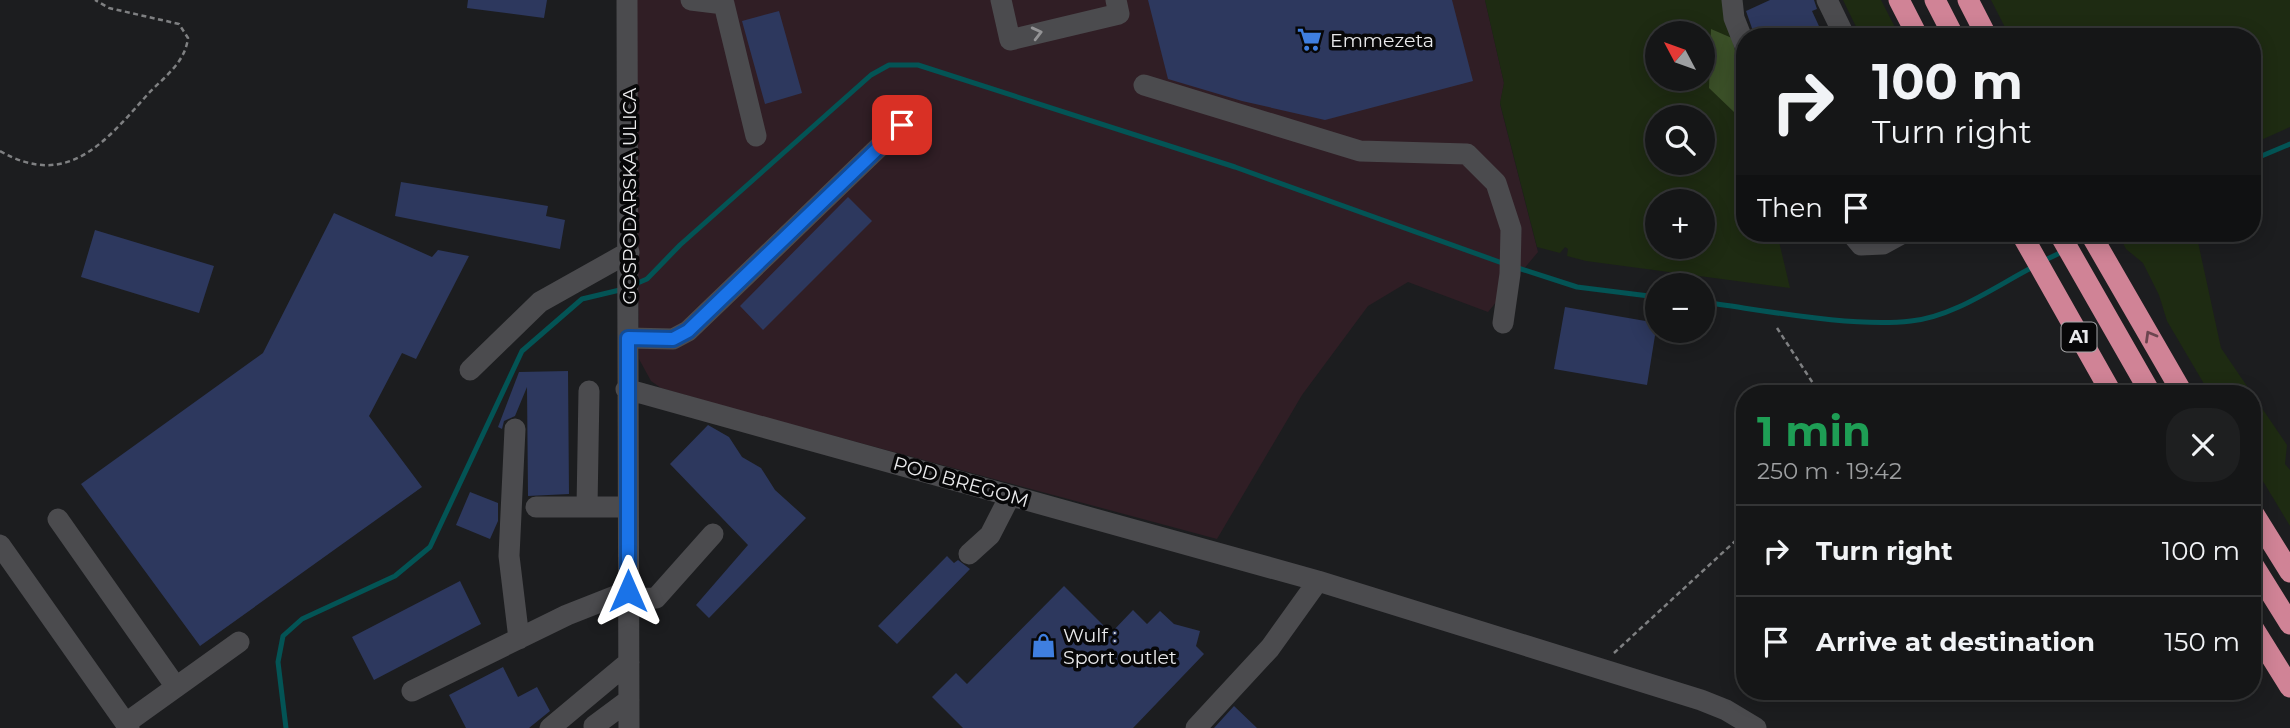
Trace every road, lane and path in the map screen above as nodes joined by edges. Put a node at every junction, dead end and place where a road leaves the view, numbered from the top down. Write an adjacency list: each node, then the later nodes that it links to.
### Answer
1 (95, 0): 19 (path)
2 (627, 0): 26 (street, GOSPODARSKA ULICA)
3 (691, 0): 18 (street)
4 (1001, 0): 5 (street, one-way to 5)
5 (1116, 0)
6 (1732, 0): 11 (street)
7 (1827, 0): 12 (street)
8 (1899, 0): 13 (highway)
9 (1935, 0): 14 (highway)
10 (1968, 0): 15 (highway)
11 (1738, 28)
12 (1841, 28)
13 (1913, 28)
14 (1950, 28)
15 (1982, 28)
16 (1144, 85): 28 (street)
17 (902, 125): 30 (street)
18 (756, 136)
19 (0, 151)
20 (1858, 242): 21 (street)
21 (1880, 242)
22 (2017, 242): 27 (highway)
23 (2026, 242): 27 (highway, A1)
24 (2064, 242): 34 (highway, A1)
25 (2094, 242): 35 (highway, one-way to 25)
26 (629, 252): 30 (street, GOSPODARSKA ULICA); 31 (street)
27 (2032, 253): 33 (highway, A1)
28 (1503, 323)
29 (1777, 328): 32 (path)
30 (628, 338): 36 (street, GOSPODARSKA ULICA)
31 (470, 370)
32 (1814, 385)
33 (2107, 385)
34 (2146, 385)
35 (2178, 385)
36 (626, 389): 39 (street, POD BREGOM); 42 (street, GOSPODARSKA ULICA)
37 (589, 391): 41 (street)
38 (515, 429): 54 (street)
39 (1010, 496): 48 (street); 51 (street, POD BREGOM)
40 (536, 507): 41 (street)
41 (587, 507): 42 (street)
42 (628, 507): 52 (street, GOSPODARSKA ULICA)
43 (58, 520): 59 (street)
44 (2261, 525): 49 (highway)
45 (713, 534): 52 (street)
46 (1736, 540): 57 (path)
47 (0, 545): 63 (street)
48 (969, 554)
49 (2290, 572)
50 (2261, 577): 53 (highway)
51 (1318, 581): 67 (street); 68 (street, POD BREGOM)
52 (628, 595): 54 (street); 58 (street, GOSPODARSKA ULICA)
53 (2290, 624)
54 (519, 639): 61 (street)
55 (2261, 640): 60 (highway)
56 (239, 642): 59 (street)
57 (1609, 657)
58 (629, 662): 62 (street, GOSPODARSKA ULICA); 65 (street)
59 (176, 687): 63 (street)
60 (2290, 687)
61 (412, 691)
62 (629, 700): 64 (street); 66 (street, GOSPODARSKA ULICA)
63 (128, 726)
64 (594, 726)
65 (550, 728)
66 (629, 728)
67 (1196, 728)
68 (1756, 728)

